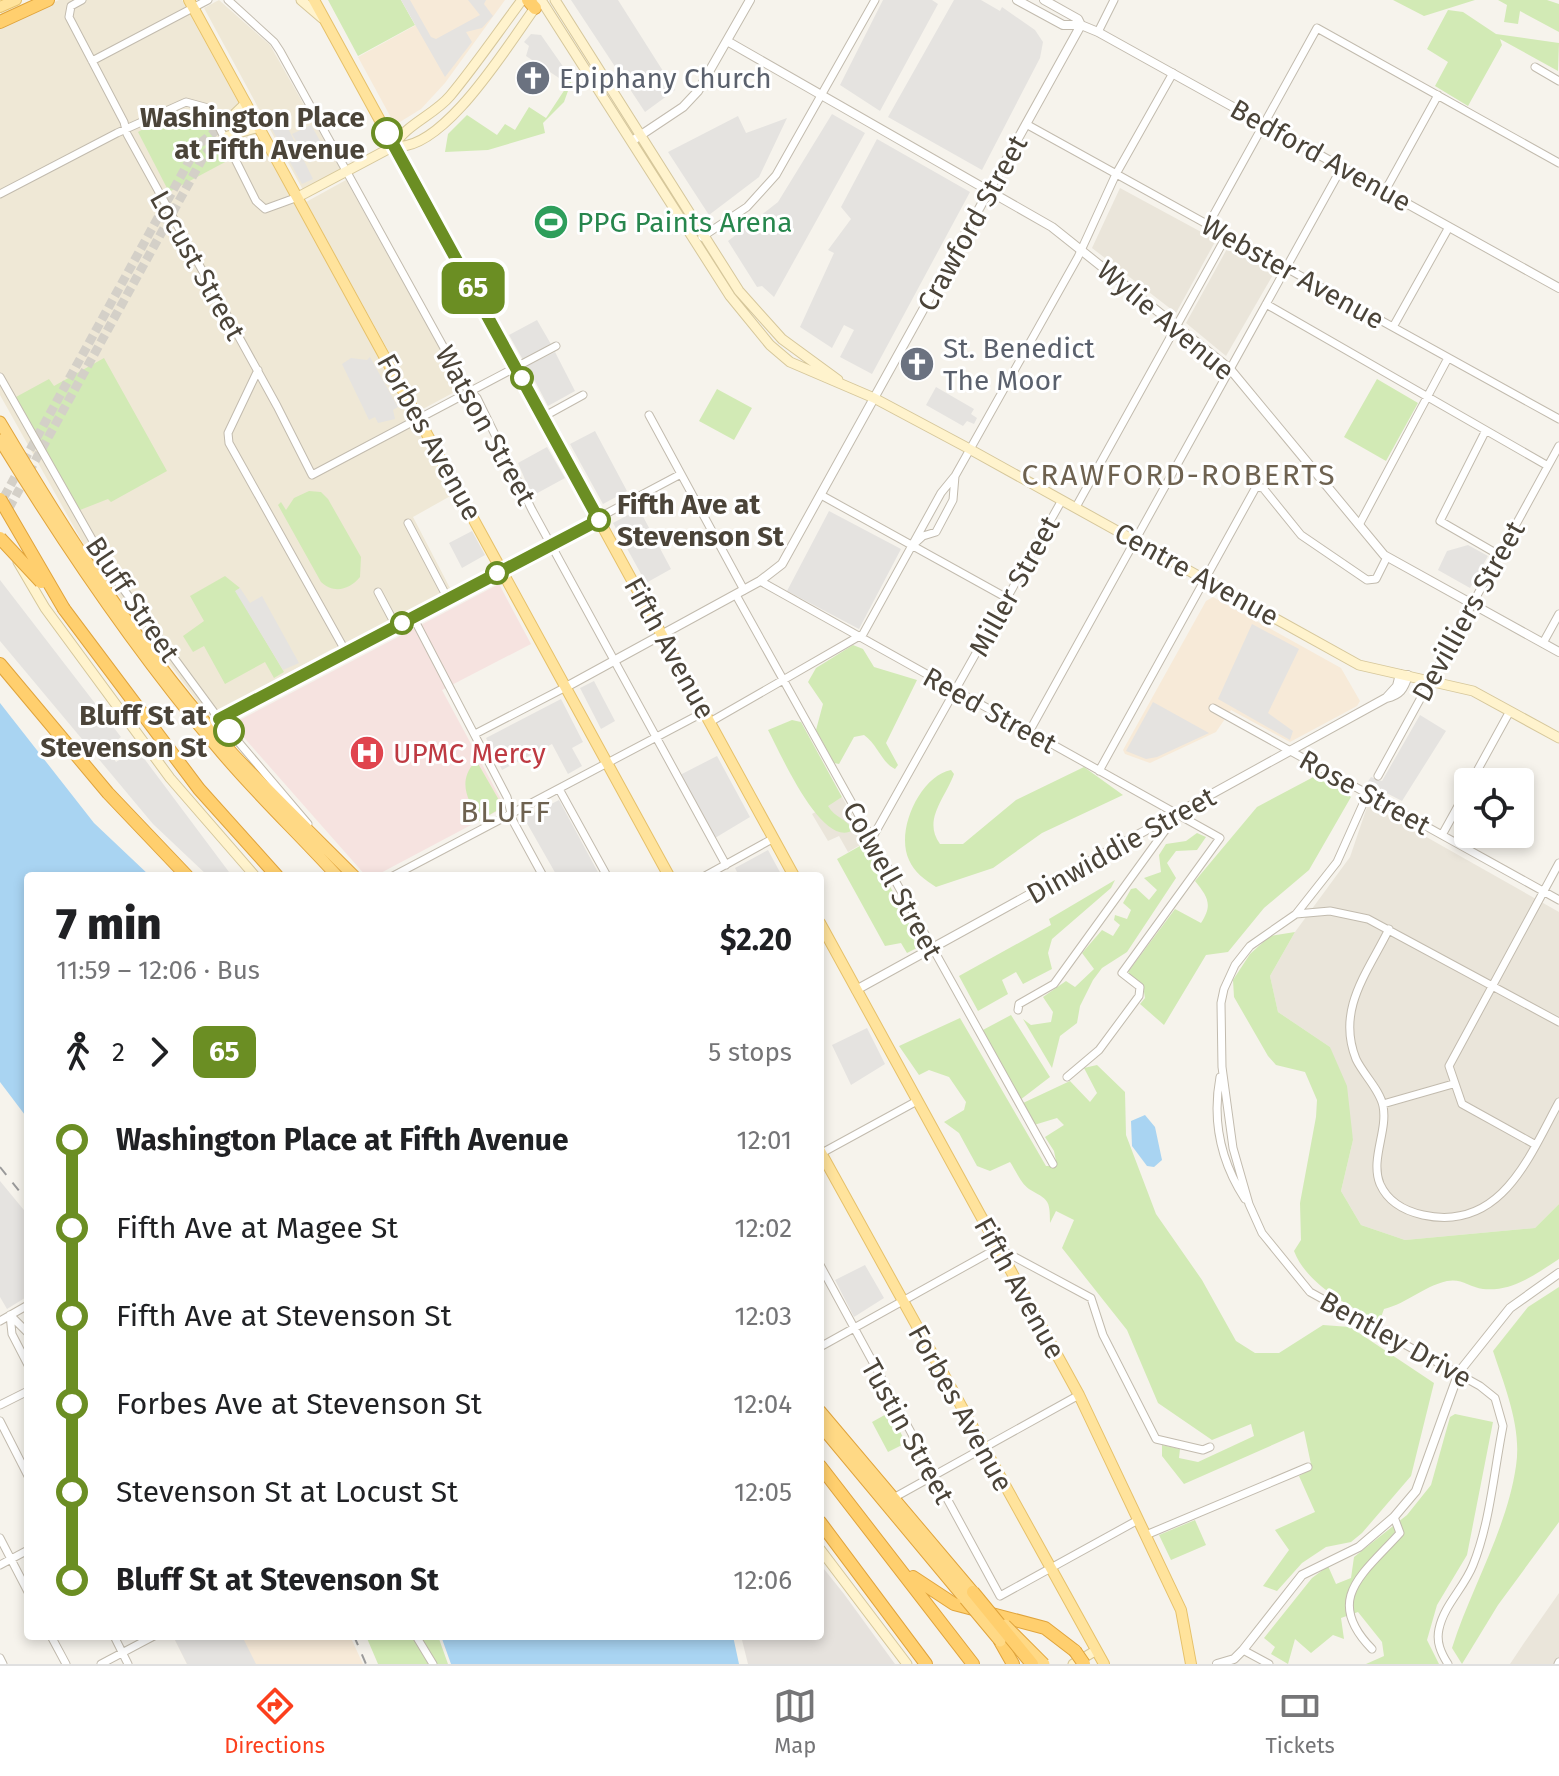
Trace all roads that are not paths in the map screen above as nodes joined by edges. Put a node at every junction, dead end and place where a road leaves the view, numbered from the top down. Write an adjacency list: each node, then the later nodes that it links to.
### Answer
1 (16, 0): 17 (main road)
2 (48, 0): 19 (highway)
3 (82, 0): 23 (street, Locust Street)
4 (208, 0): 16 (street)
5 (228, 0): 40 (street, Watson Street)
6 (301, 0): 18 (main road)
7 (314, 0): 18 (main road, Fifth Avenue)
8 (522, 0): 37 (main road)
9 (555, 0): 36 (main road, Centre Avenue)
10 (750, 0): 22 (street)
11 (875, 0): 28 (street)
12 (1017, 0): 20 (street, Bedford Avenue)
13 (1044, 0): 20 (street, Bedford Avenue)
14 (1114, 0): 21 (street)
15 (536, 2): 36 (main road, Centre Avenue); 37 (main road)
16 (192, 4): 23 (street); 29 (main road, Forbes Avenue)
17 (0, 7)
18 (325, 20): 37 (main road, Fifth Avenue)
19 (0, 22)
20 (1081, 25): 21 (street, Bedford Avenue); 30 (street, Crawford Street)
21 (1098, 32): 25 (street, Bedford Avenue)
22 (727, 41): 28 (street, Wylie Avenue); 36 (street)
23 (92, 61): 34 (street, Locust Street)
24 (1535, 67): 26 (street)
25 (1173, 73): 31 (street, Bedford Avenue); 41 (street)
26 (1559, 81)
27 (1438, 95): 31 (street); 38 (street); 43 (street)
28 (821, 97): 42 (street, Wylie Avenue); 49 (street)
29 (246, 103): 32 (main road); 33 (main road, Forbes Avenue)
30 (1026, 124): 41 (street, Webster Avenue); 42 (street, Crawford Street)
31 (1265, 124): 39 (street, Bedford Avenue); 46 (street)
32 (223, 125)
33 (259, 127): 35 (main road); 45 (main road, Forbes Avenue)
34 (125, 129): 44 (street); 45 (street); 60 (street, Locust Street)
35 (228, 136)
36 (636, 138): 49 (main road, Centre Avenue)
37 (394, 146): 40 (main road); 58 (main road, Fifth Avenue)
38 (1559, 163)
39 (1342, 167): 43 (street, Bedford Avenue); 51 (street)
40 (346, 172): 45 (main road); 62 (street, Watson Street)
41 (1116, 174): 46 (street, Webster Avenue); 50 (street)
42 (990, 190): 50 (street, Wylie Avenue); 64 (street, Crawford Street)
43 (1385, 191): 47 (street, Bedford Avenue)
44 (0, 194)
45 (298, 197): 68 (main road, Forbes Avenue)
46 (1208, 225): 48 (street, Webster Avenue)
47 (1449, 227): 52 (street, Bedford Avenue); 55 (street)
48 (1227, 235): 51 (street, Webster Avenue); 54 (street)
49 (699, 238): 64 (main road, Centre Avenue)
50 (1081, 250): 54 (street, Wylie Avenue); 74 (street)
51 (1286, 268): 53 (street); 55 (street, Webster Avenue)
52 (1559, 288)
53 (1266, 304): 59 (street); 65 (street)
54 (1176, 326): 59 (street, Wylie Avenue); 83 (street)
55 (1393, 327): 57 (street, Webster Avenue)
56 (556, 346): 58 (street)
57 (1448, 358): 65 (street); 69 (street, Webster Avenue)
58 (517, 368): 62 (street); 67 (main road, Fifth Avenue)
59 (1230, 369): 87 (street, Wylie Avenue); 92 (street)
60 (258, 370): 68 (street, Locust Street); 112 (street)
61 (0, 377): 124 (street, Bluff Street)
62 (471, 392): 68 (street); 93 (street, Watson Street)
63 (583, 395): 67 (street)
64 (874, 398): 74 (main road, Centre Avenue); 79 (street, Crawford Street)
65 (1426, 399): 71 (street); 87 (street)
66 (649, 415): 76 (street, Colwell Street)
67 (543, 417): 85 (main road, Fifth Avenue)
68 (420, 418): 97 (main road, Forbes Avenue)
69 (1559, 419)
70 (0, 422): 148 (highway)
71 (1485, 432): 75 (street); 95 (street)
72 (0, 440): 147 (highway)
73 (1559, 446): 75 (street, Devilliers Street)
74 (970, 449): 77 (street); 81 (main road, Centre Avenue)
75 (1548, 466): 95 (street, Devilliers Street)
76 (681, 474): 85 (street); 101 (street, Colwell Street)
77 (955, 476): 78 (street); 80 (street)
78 (943, 489): 80 (street); 88 (street)
79 (821, 495): 94 (street); 99 (street, Crawford Street)
80 (954, 495): 90 (street)
81 (1062, 500): 83 (main road, Centre Avenue); 102 (street, Miller Street)
82 (3, 503): 84 (main road); 105 (highway, bridge)
83 (1076, 507): 92 (main road, Centre Avenue)
84 (0, 517)
85 (599, 520): 93 (street); 109 (main road, Fifth Avenue)
86 (408, 523): 103 (street)
87 (1359, 525): 96 (street, Wylie Avenue)
88 (922, 526): 90 (street); 94 (street)
89 (0, 527): 145 (main road)
90 (933, 534): 94 (street)
91 (0, 538): 105 (highway, bridge)
92 (1135, 540): 98 (main road, Centre Avenue); 125 (street)
93 (552, 544): 97 (street); 114 (street, Watson Street)
94 (912, 546): 102 (street); 110 (street)
95 (1499, 555): 104 (street, Devilliers Street)
96 (1387, 557): 98 (street); 104 (street, Wylie Avenue)
97 (503, 569): 103 (street); 119 (main road, Forbes Avenue)
98 (1205, 579): 116 (main road, Centre Avenue); 132 (street)
99 (760, 581): 101 (street, Crawford Street); 110 (street, Reed Street)
100 (378, 592): 108 (street)
101 (740, 592): 109 (street, Crawford Street); 118 (street, Colwell Street)
102 (1007, 598): 120 (street, Miller Street)
103 (448, 599): 107 (street)
104 (1472, 604): 111 (street, Wylie Avenue); 117 (street, Devilliers Street)
105 (64, 609): 146 (highway)
106 (1559, 614): 111 (street)
107 (413, 617): 108 (street); 126 (street)
108 (396, 626): 112 (street)
109 (662, 635): 114 (street, Crawford Street); 123 (main road, Fifth Avenue)
110 (860, 637): 118 (street); 120 (street, Reed Street)
111 (1543, 643): 113 (street, Wylie Avenue)
112 (346, 652): 124 (street)
113 (1559, 652)
114 (616, 660): 119 (street, Crawford Street); 127 (street, Watson Street)
115 (0, 664): 144 (highway)
116 (1404, 674): 117 (main road, Centre Avenue); 129 (street, Dinwiddie Street)
117 (1430, 680): 122 (main road, Centre Avenue); 133 (street, Devilliers Street)
118 (783, 681): 123 (street); 141 (street, Colwell Street)
119 (566, 687): 126 (street); 130 (main road, Forbes Avenue)
120 (955, 691): 125 (street, Reed Street); 141 (street, Miller Street)
121 (1213, 708): 129 (street, Rose Street)
122 (1510, 711): 128 (main road, Centre Avenue); 131 (street)
123 (707, 717): 127 (street); 140 (main road, Fifth Avenue)
124 (219, 719): 149 (street, Bluff Street)
125 (1029, 732): 132 (street, Reed Street)
126 (475, 734): 137 (street)
127 (658, 736): 130 (street); 143 (street, Watson Street)
128 (1559, 738)
129 (1291, 751): 135 (street, Rose Street); 138 (street, Dinwiddie Street)
130 (607, 764): 134 (street); 153 (main road, Forbes Avenue)
131 (1479, 768)
132 (1099, 771): 138 (street, Reed Street)
133 (1378, 776)
134 (559, 789): 137 (street); 152 (street)
135 (1367, 795): 139 (street, Rose Street); 158 (street)
136 (1454, 813): 139 (street)
137 (512, 814): 150 (street); 151 (street)
138 (1177, 814): 161 (street, Dinwiddie Street); 164 (street); 166 (street, Reed Street)
139 (1442, 835): 156 (street, Rose Street)
140 (774, 838): 143 (street); 155 (main road, Fifth Avenue)
141 (871, 840): 161 (street, Colwell Street)
142 (1559, 863): 156 (street)
143 (726, 865): 154 (street)
144 (183, 872)
145 (251, 872)
146 (273, 872)
147 (333, 872)
148 (350, 872)
149 (351, 872)
150 (401, 872)
151 (541, 872)
152 (605, 872)
153 (667, 872)
154 (713, 872)
155 (792, 872)
156 (1543, 891): 157 (street, Rose Street); 162 (street)
157 (1559, 900)
158 (1296, 914): 159 (street); 186 (street, Bentley Drive)
159 (1389, 929): 162 (street); 170 (street)
160 (825, 944): 163 (main road, Fifth Avenue)
161 (931, 949): 163 (street, Dinwiddie Street); 174 (street, Colwell Street)
162 (1492, 985): 165 (street); 167 (street)
163 (856, 990): 168 (main road, Fifth Avenue)
164 (1018, 1010)
165 (1559, 1022)
166 (1067, 1077)
167 (1453, 1084): 170 (street); 171 (street)
168 (917, 1101): 172 (street); 175 (main road, Fifth Avenue)
169 (1559, 1102): 171 (street)
170 (1383, 1104): 171 (street)
171 (1536, 1145)
172 (824, 1151)
173 (824, 1160): 178 (main road, Forbes Avenue)
174 (1053, 1164)
175 (998, 1248): 178 (street); 188 (main road, Fifth Avenue); 193 (street)
176 (824, 1273): 183 (street, Tustin Street)
177 (1559, 1273): 186 (street)
178 (902, 1301): 183 (street); 194 (main road, Forbes Avenue)
179 (24, 1307): 180 (street)
180 (10, 1315): 181 (street); 182 (street); 185 (street)
181 (0, 1321)
182 (24, 1329)
183 (852, 1329): 184 (street); 198 (street, Tustin Street)
184 (824, 1345)
185 (24, 1357)
186 (1459, 1372): 200 (street); 241 (street, Bentley Drive)
187 (24, 1393): 189 (street)
188 (1079, 1395): 194 (street); 201 (main road, Fifth Avenue)
189 (0, 1405)
190 (824, 1416): 212 (highway)
191 (0, 1421): 196 (street)
192 (824, 1430): 212 (highway)
193 (1210, 1447)
194 (983, 1448): 198 (street); 210 (main road, Forbes Avenue)
195 (1308, 1467): 203 (street)
196 (24, 1468)
197 (824, 1471): 207 (highway)
198 (933, 1476): 199 (street); 210 (street, Tustin Street)
199 (897, 1496)
200 (1394, 1517): 218 (street); 219 (street)
201 (1138, 1520): 203 (main road, Fifth Avenue); 210 (street)
202 (824, 1527): 231 (highway)
203 (1146, 1535): 238 (main road, Fifth Avenue)
204 (0, 1538): 208 (street)
205 (24, 1552): 208 (street)
206 (824, 1554): 230 (main road)
207 (893, 1558): 223 (highway); 232 (highway)
208 (11, 1559): 209 (street); 211 (street)
209 (0, 1565)
210 (1050, 1569): 220 (main road, Forbes Avenue)
211 (24, 1584)
212 (969, 1596): 217 (highway, bridge); 234 (highway, bridge); 235 (highway, bridge)
213 (53, 1640): 226 (street)
214 (116, 1640): 221 (street)
215 (146, 1640): 221 (street)
216 (418, 1640): 229 (street)
217 (1000, 1641): 233 (highway)
218 (1372, 1649)
219 (1243, 1650): 224 (street); 239 (street)
220 (1095, 1651): 223 (main road); 237 (main road, Forbes Avenue)
221 (122, 1653): 227 (street); 228 (street)
222 (0, 1658): 225 (street)
223 (1074, 1658): 236 (highway, bridge)
224 (1252, 1660): 240 (street)
225 (3, 1664)
226 (66, 1664)
227 (101, 1664)
228 (128, 1664)
229 (433, 1664)
230 (907, 1664)
231 (926, 1664)
232 (973, 1664)
233 (1015, 1664)
234 (1032, 1664)
235 (1044, 1664)
236 (1084, 1664)
237 (1104, 1664)
238 (1191, 1664)
239 (1217, 1664)
240 (1269, 1664)
241 (1448, 1664)

